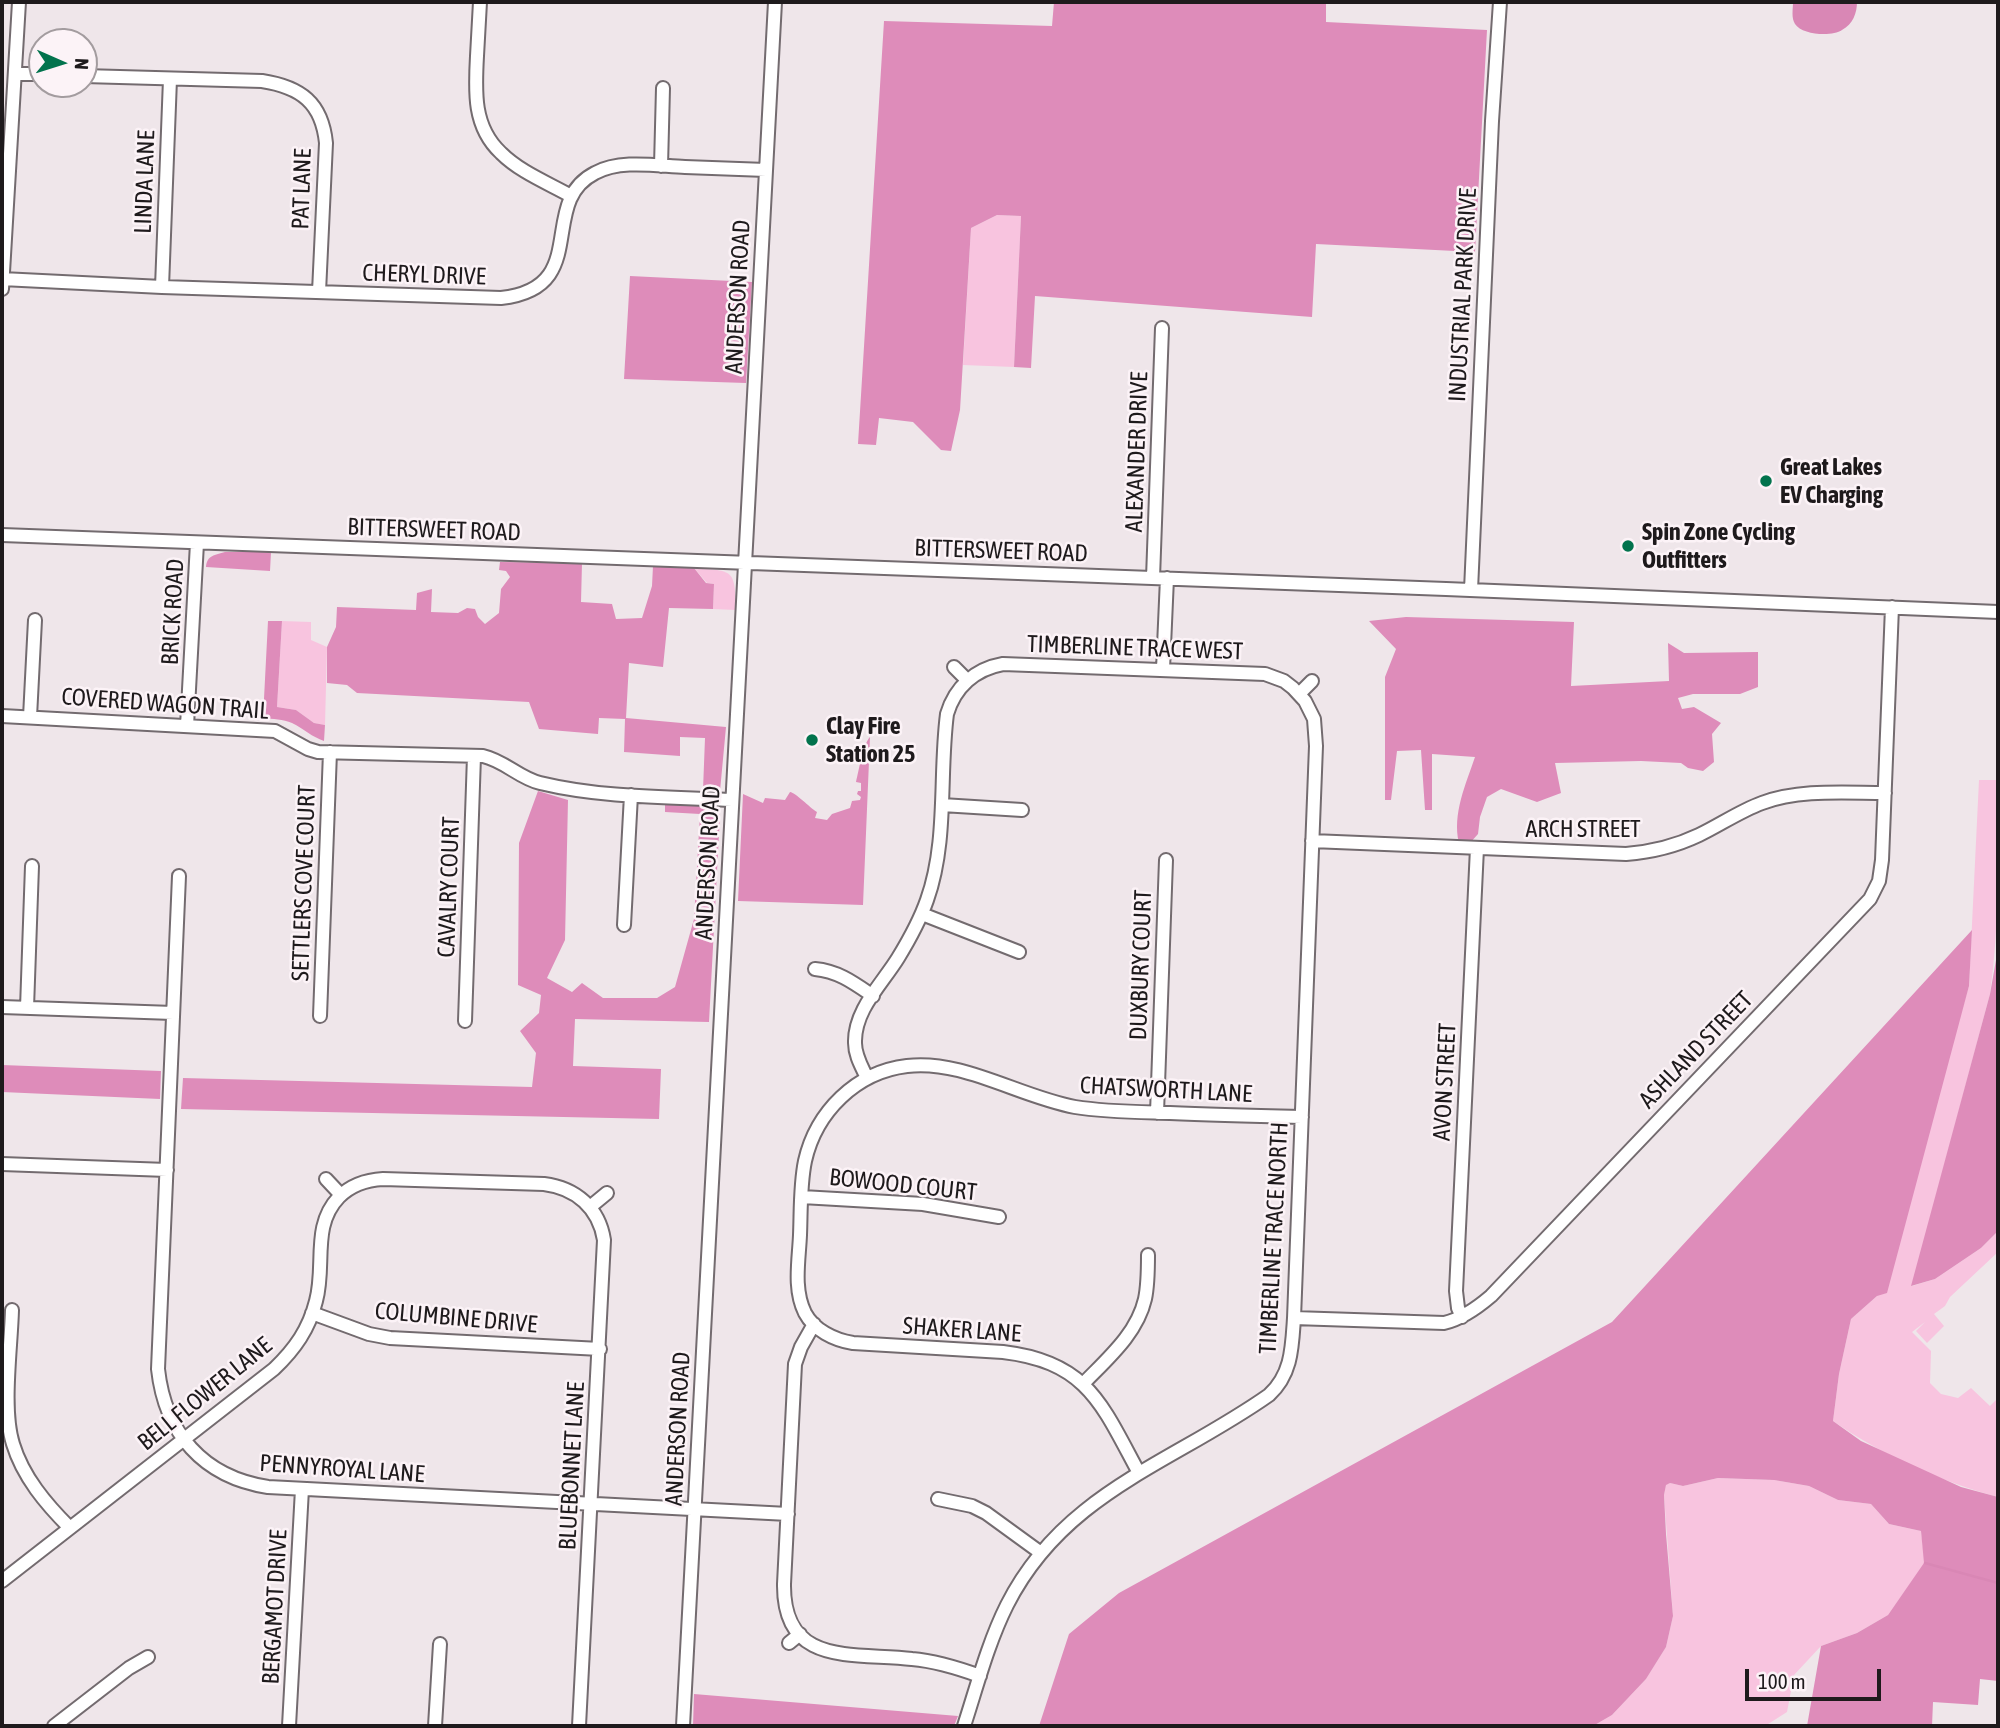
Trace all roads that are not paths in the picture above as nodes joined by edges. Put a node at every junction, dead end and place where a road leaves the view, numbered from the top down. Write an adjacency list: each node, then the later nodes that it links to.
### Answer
1 (19, 2): 5 (street)
2 (480, 2): 10 (street)
3 (775, 2): 13 (street, ANDERSON ROAD)
4 (1500, 2): 25 (street, INDUSTRIAL PARK DRIVE)
5 (15, 74): 6 (street); 15 (street)
6 (28, 74)
7 (98, 76): 8 (street, PAT LANE)
8 (170, 79): 16 (street, LINDA LANE); 18 (street, PAT LANE)
9 (663, 88): 12 (street)
10 (486, 135): 11 (street); 14 (street)
11 (474, 141)
12 (661, 166): 13 (street); 14 (street)
13 (766, 170): 22 (street, ANDERSON ROAD)
14 (571, 196): 18 (street, CHERYL DRIVE)
15 (2, 279): 16 (street, CHERYL DRIVE); 17 (street)
16 (162, 287): 18 (street, CHERYL DRIVE)
17 (2, 289)
18 (319, 292)
19 (1162, 328): 23 (street, ALEXANDER DRIVE)
20 (2, 535): 21 (street, BITTERSWEET ROAD)
21 (197, 542): 22 (street, BITTERSWEET ROAD); 36 (street, BRICK ROAD)
22 (745, 563): 23 (street, BITTERSWEET ROAD); 41 (street, ANDERSON ROAD)
23 (1153, 578): 24 (street, BITTERSWEET ROAD)
24 (1167, 579): 25 (street, BITTERSWEET ROAD); 30 (street)
25 (1471, 590): 26 (street, BITTERSWEET ROAD)
26 (1892, 607): 27 (street, BITTERSWEET ROAD); 39 (street, ASHLAND STREET)
27 (1998, 611)
28 (35, 620): 35 (street)
29 (954, 667): 31 (street)
30 (1163, 669): 31 (street, TIMBERLINE TRACE WEST); 33 (street, TIMBERLINE TRACE WEST)
31 (967, 680): 42 (street)
32 (1312, 681): 33 (street)
33 (1299, 694): 44 (street, TIMBERLINE TRACE NORTH)
34 (2, 716): 35 (street, COVERED WAGON TRAIL)
35 (30, 716): 36 (street, COVERED WAGON TRAIL)
36 (187, 726): 37 (street, COVERED WAGON TRAIL)
37 (330, 752): 38 (street, COVERED WAGON TRAIL); 57 (street, SETTLERS COVE COURT)
38 (474, 756): 40 (street, COVERED WAGON TRAIL); 58 (street, CAVALRY COURT)
39 (1885, 793): 45 (street, ARCH STREET); 73 (street, ASHLAND STREET)
40 (631, 795): 41 (street, COVERED WAGON TRAIL); 50 (street)
41 (732, 800): 83 (street, ANDERSON ROAD)
42 (942, 805): 43 (street); 49 (street)
43 (1022, 810)
44 (1312, 841): 45 (street, ARCH STREET); 61 (street, TIMBERLINE TRACE NORTH)
45 (1477, 848): 73 (street, AVON STREET)
46 (1166, 860): 60 (street, DUXBURY COURT)
47 (32, 866): 55 (street)
48 (179, 876): 56 (street, PENNYROYAL LANE)
49 (922, 914): 51 (street); 53 (street)
50 (624, 925)
51 (1018, 952)
52 (815, 969): 53 (street)
53 (873, 996): 59 (street)
54 (2, 1007): 55 (street)
55 (27, 1008): 56 (street)
56 (173, 1013): 63 (street, PENNYROYAL LANE)
57 (320, 1016)
58 (465, 1021)
59 (867, 1078): 60 (street, CHATSWORTH LANE); 67 (street, CHATSWORTH LANE)
60 (1157, 1113): 61 (street, CHATSWORTH LANE)
61 (1302, 1117): 74 (street, TIMBERLINE TRACE NORTH)
62 (2, 1164): 63 (street)
63 (167, 1170): 78 (street, PENNYROYAL LANE)
64 (326, 1179): 66 (street)
65 (607, 1193): 68 (street)
66 (341, 1195): 68 (street); 72 (street, BELL FLOWER LANE)
67 (802, 1197): 69 (street, BOWOOD COURT); 75 (street, CHATSWORTH LANE)
68 (592, 1209): 76 (street, BLUEBONNET LANE)
69 (999, 1217)
70 (1148, 1255): 77 (street)
71 (12, 1311): 85 (street)
72 (312, 1313): 76 (street, COLUMBINE DRIVE); 78 (street, BELL FLOWER LANE)
73 (1462, 1317): 74 (street, ASHLAND STREET)
74 (1294, 1318): 79 (street, TIMBERLINE TRACE NORTH)
75 (814, 1324): 77 (street, SHAKER LANE); 84 (street)
76 (600, 1349): 82 (street, BLUEBONNET LANE)
77 (1083, 1384): 79 (street, SHAKER LANE)
78 (183, 1440): 80 (street, PENNYROYAL LANE); 85 (street, BELL FLOWER LANE)
79 (1139, 1473): 86 (street, TIMBERLINE TRACE NORTH)
80 (302, 1489): 82 (street, PENNYROYAL LANE); 94 (street, BERGAMOT DRIVE)
81 (938, 1499): 86 (street)
82 (591, 1505): 83 (street, PENNYROYAL LANE); 96 (street, BLUEBONNET LANE)
83 (695, 1510): 84 (street, PENNYROYAL LANE); 97 (street, ANDERSON ROAD)
84 (788, 1514): 88 (street)
85 (70, 1528): 87 (street, BELL FLOWER LANE)
86 (1041, 1553): 92 (street, TIMBERLINE TRACE NORTH)
87 (2, 1581)
88 (803, 1637): 89 (street); 92 (street)
89 (789, 1643)
90 (440, 1644): 95 (street)
91 (148, 1657): 93 (street)
92 (980, 1676): 98 (street, TIMBERLINE TRACE NORTH)
93 (54, 1726)
94 (289, 1726)
95 (435, 1726)
96 (579, 1726)
97 (683, 1726)
98 (964, 1726)

